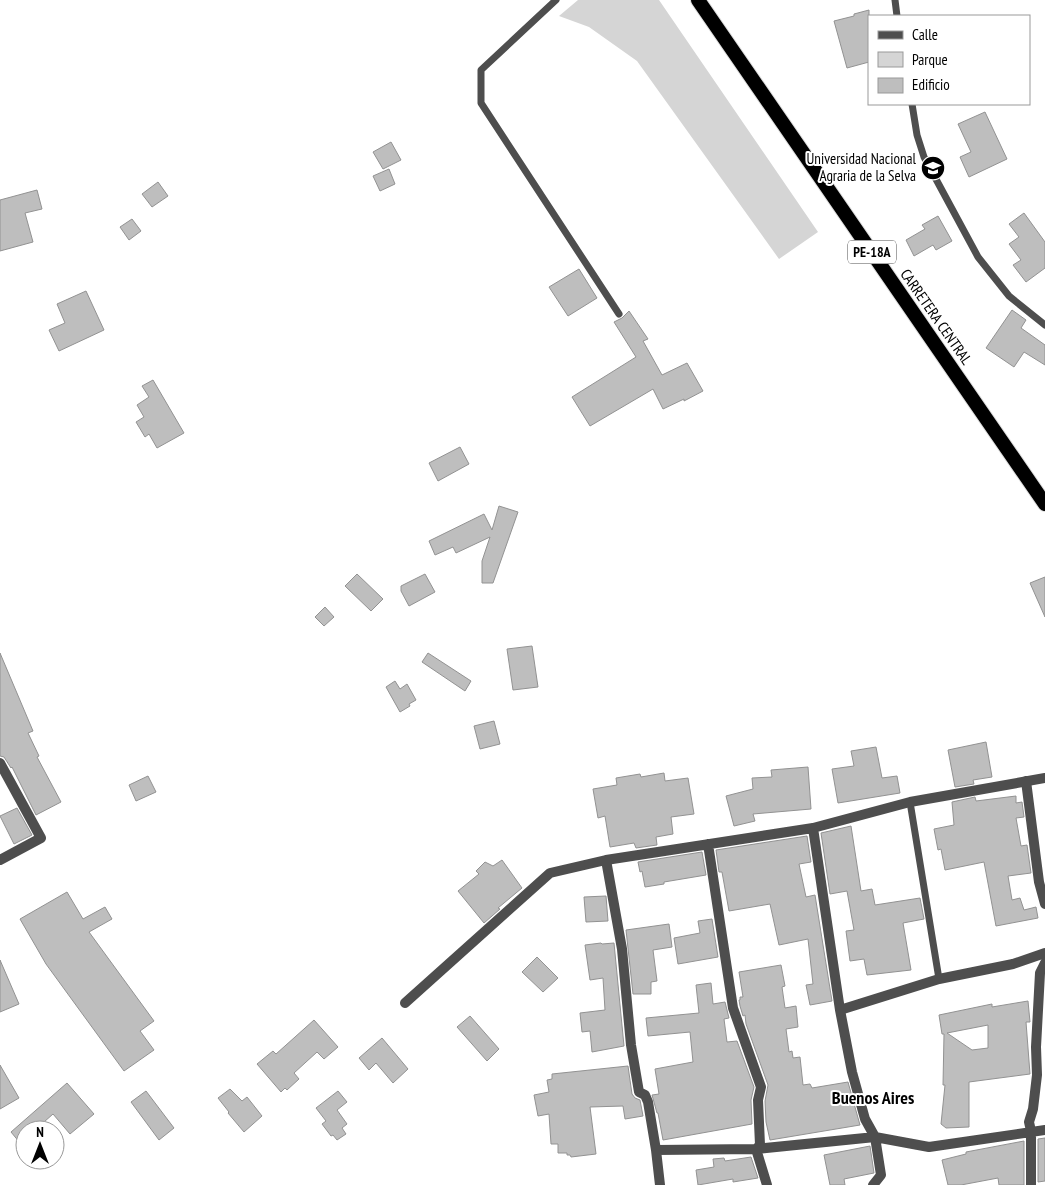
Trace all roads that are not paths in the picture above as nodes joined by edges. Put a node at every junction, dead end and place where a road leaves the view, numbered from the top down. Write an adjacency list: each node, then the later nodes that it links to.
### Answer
1 (556, 0): 6 (lane)
2 (698, 0): 8 (highway, CARRETERA CENTRAL / PE-18A)
3 (894, 0): 4 (lane)
4 (897, 15)
5 (912, 105): 7 (lane)
6 (619, 314)
7 (1045, 325)
8 (1045, 504)
9 (0, 763): 15 (street)
10 (1045, 778): 11 (street)
11 (1026, 781): 12 (street); 17 (street)
12 (910, 802): 13 (street); 20 (lane)
13 (813, 828): 14 (street); 22 (street)
14 (708, 844): 16 (street); 26 (street)
15 (0, 860)
16 (606, 860): 21 (street); 27 (street)
17 (1045, 904)
18 (1045, 953): 20 (street)
19 (1045, 963): 24 (street)
20 (940, 979): 22 (street)
21 (406, 1002)
22 (840, 1010): 25 (street)
23 (1045, 1130): 24 (street)
24 (1031, 1131): 25 (street); 31 (street)
25 (875, 1137): 26 (street); 30 (street)
26 (756, 1149): 27 (street); 29 (street)
27 (656, 1150): 28 (street)
28 (660, 1185)
29 (767, 1185)
30 (873, 1185)
31 (1031, 1185)

